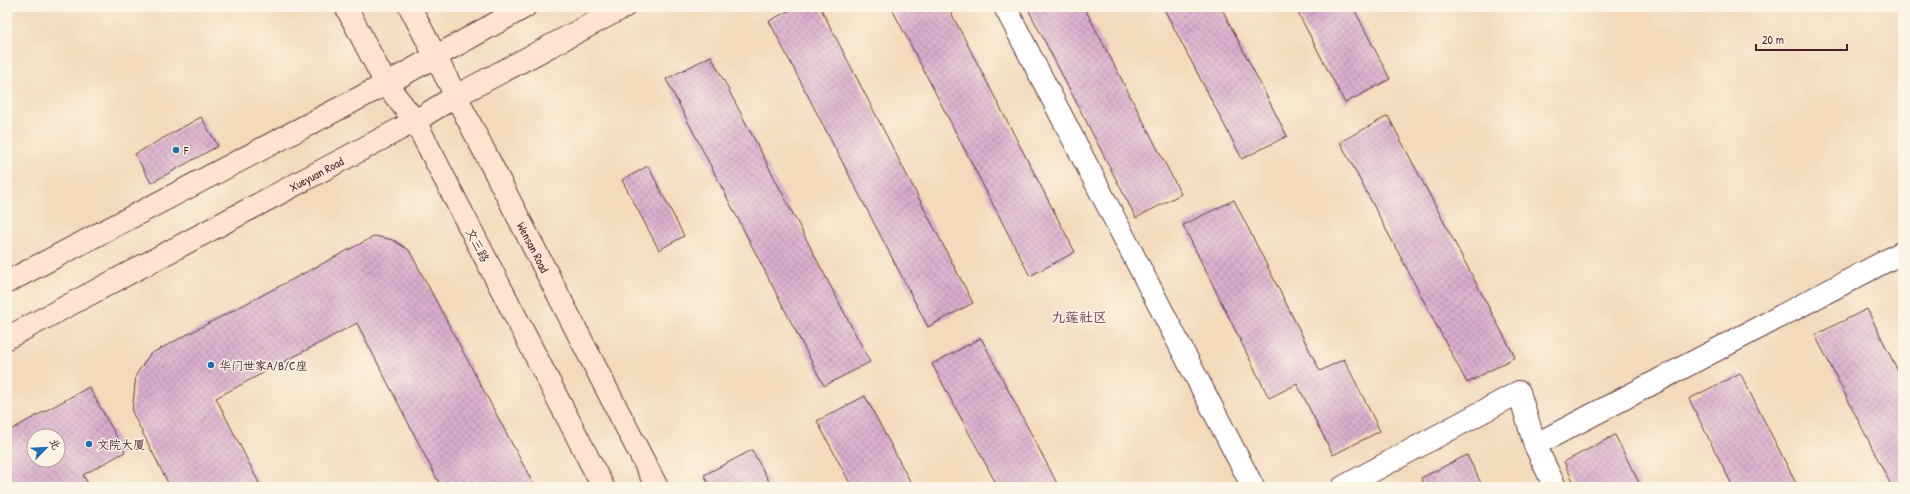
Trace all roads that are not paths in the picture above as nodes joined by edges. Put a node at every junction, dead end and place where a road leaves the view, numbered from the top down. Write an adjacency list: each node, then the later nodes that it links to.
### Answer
1 (346, 7): 7 (main road, 文三路)
2 (410, 7): 6 (main road, Wensan Road)
3 (525, 7): 6 (main road)
4 (624, 7): 8 (main road, Xueyuan Road)
5 (1005, 7): 16 (street)
6 (436, 56): 7 (main road); 8 (main road, Wensan Road)
7 (386, 84): 9 (main road, 文三路); 11 (main road)
8 (454, 97): 9 (main road, Xueyuan Road); 15 (main road, Wensan Road)
9 (415, 121): 12 (main road, Xueyuan Road); 14 (main road, 文三路)
10 (1903, 252): 13 (street)
11 (7, 282)
12 (7, 338)
13 (1534, 445): 17 (street); 18 (street)
14 (603, 487)
15 (656, 487)
16 (1253, 487)
17 (1343, 487)
18 (1555, 487)

